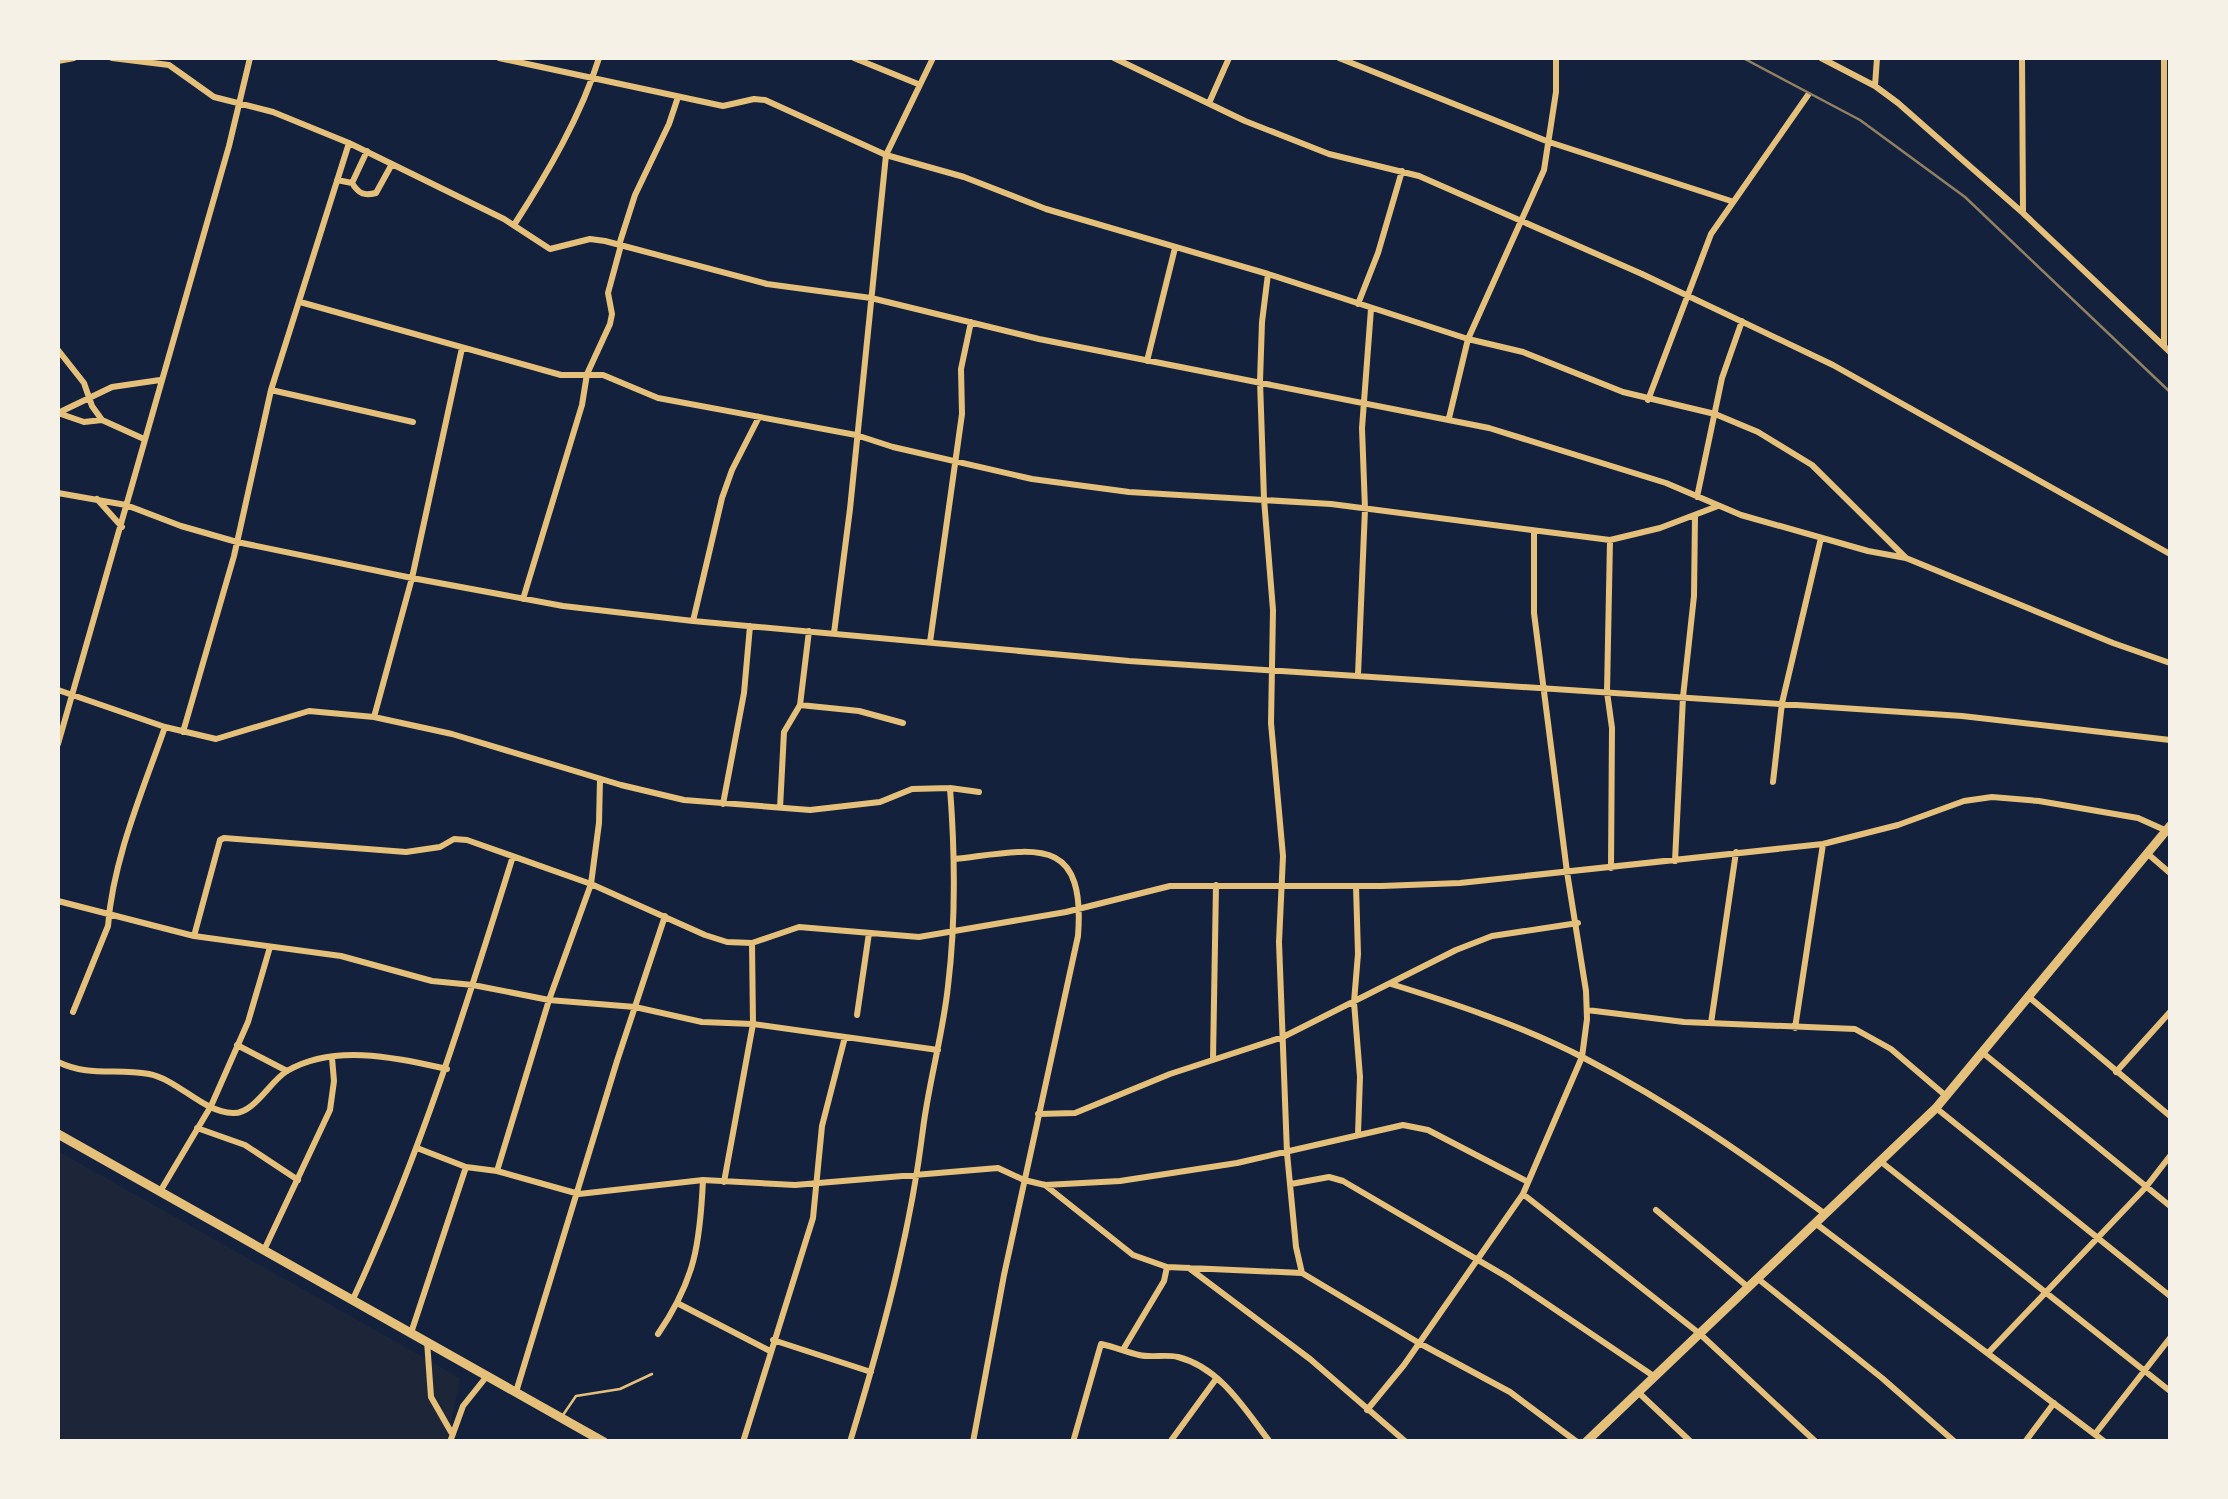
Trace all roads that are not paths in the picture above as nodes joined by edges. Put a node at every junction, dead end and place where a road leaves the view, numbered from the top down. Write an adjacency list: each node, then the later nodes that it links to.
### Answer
1 (74, 58): 16 (street)
2 (112, 58): 22 (street)
3 (250, 58): 22 (street)
4 (505, 58): 17 (street)
5 (599, 58): 17 (street)
6 (854, 58): 18 (street)
7 (932, 58): 18 (street)
8 (1114, 58): 23 (street)
9 (1228, 58): 23 (street)
10 (1339, 58): 25 (street)
11 (1556, 58): 25 (street)
12 (1821, 58): 19 (street)
13 (1877, 58): 19 (street)
14 (2022, 58): 33 (street)
15 (2164, 58): 48 (street)
16 (58, 61)
17 (592, 80): 21 (street); 35 (street)
18 (918, 84): 27 (street)
19 (1875, 86): 33 (street)
20 (1808, 95): 32 (street)
21 (678, 98): 27 (street); 36 (street)
22 (238, 103): 24 (street); 52 (street)
23 (1208, 103): 29 (street)
24 (350, 142): 26 (street); 30 (street)
25 (1549, 142): 32 (street); 34 (street)
26 (367, 151): 28 (street); 31 (street)
27 (886, 154): 37 (street); 40 (street)
28 (392, 163): 31 (street); 35 (street)
29 (1402, 172): 34 (street); 42 (street)
30 (337, 180): 31 (street); 41 (street)
31 (352, 184)
32 (1731, 201): 39 (street)
33 (2023, 213): 48 (street)
34 (1520, 223): 39 (street); 46 (street)
35 (514, 225): 36 (street)
36 (620, 245): 40 (street); 51 (street)
37 (1175, 248): 38 (street); 50 (street)
38 (1268, 274): 42 (street); 53 (street)
39 (1687, 295): 45 (street); 56 (street)
40 (871, 298): 44 (street); 64 (street)
41 (300, 302): 47 (street); 54 (street)
42 (1358, 304): 43 (street)
43 (1371, 309): 46 (street); 57 (street)
44 (971, 322): 50 (street); 66 (street)
45 (1742, 322): 59 (street); 80 (street)
46 (1468, 339): 56 (street); 61 (street)
47 (462, 348): 51 (street); 82 (street)
48 (2167, 349)
49 (58, 350): 55 (street)
50 (1147, 361): 53 (street)
51 (587, 374): 60 (street); 83 (street)
52 (160, 380): 55 (street); 65 (street)
53 (1260, 381): 57 (street); 70 (street)
54 (271, 390): 63 (street); 79 (street)
55 (90, 398): 58 (street); 62 (street)
56 (1648, 400): 59 (street)
57 (1363, 402): 61 (street); 73 (street)
58 (58, 413): 62 (street)
59 (1714, 414): 68 (street); 81 (street)
60 (759, 418): 64 (street); 84 (street)
61 (1449, 418): 68 (street)
62 (102, 420): 65 (street)
63 (413, 422)
64 (856, 435): 66 (street); 87 (street)
65 (144, 440): 71 (street)
66 (953, 462): 70 (street); 88 (street)
67 (58, 492): 69 (street)
68 (1697, 497): 72 (street)
69 (96, 498): 71 (street); 75 (street)
70 (1264, 499): 73 (street); 90 (street)
71 (126, 505): 75 (street); 79 (street)
72 (1718, 506): 74 (street); 77 (street)
73 (1365, 509): 76 (street); 91 (street)
74 (1695, 516): 78 (street); 96 (street)
75 (122, 528): 95 (street)
76 (1534, 532): 78 (street); 92 (street)
77 (1821, 538): 81 (street); 97 (street)
78 (1610, 540): 94 (street)
79 (237, 542): 82 (street); 102 (street)
80 (2170, 554)
81 (1906, 558): 89 (street)
82 (412, 578): 83 (street); 99 (street)
83 (523, 599): 84 (street)
84 (693, 621): 85 (street)
85 (750, 626): 86 (street); 109 (street)
86 (809, 631): 87 (street); 98 (street)
87 (834, 633): 88 (street)
88 (930, 642): 90 (street)
89 (2170, 663)
90 (1272, 669): 91 (street); 124 (street)
91 (1358, 675): 92 (street)
92 (1543, 688): 94 (street); 119 (street)
93 (58, 690): 95 (street)
94 (1607, 692): 96 (street); 118 (street)
95 (73, 694): 101 (street); 104 (street)
96 (1683, 697): 97 (street); 117 (street)
97 (1782, 703): 103 (street); 106 (street)
98 (800, 705): 100 (street); 110 (street)
99 (374, 717): 102 (street); 105 (street)
100 (903, 724)
101 (165, 727): 102 (street); 127 (street)
102 (183, 732)
103 (2170, 740)
104 (58, 744)
105 (600, 779): 109 (street); 121 (street)
106 (1773, 782)
107 (950, 788): 108 (street); 110 (street); 116 (street)
108 (979, 792)
109 (722, 804): 110 (street)
110 (780, 808)
111 (2168, 828): 112 (street); 114 (main road)
112 (1823, 844): 113 (street); 147 (street)
113 (1736, 852): 117 (street); 145 (street)
114 (2148, 854): 120 (street); 137 (main road)
115 (513, 856): 121 (street); 132 (street); 136 (street)
116 (956, 859): 126 (street); 130 (street)
117 (1675, 861): 118 (street)
118 (1611, 869): 119 (street)
119 (1567, 872): 123 (street); 129 (street)
120 (2170, 873)
121 (591, 884): 128 (street); 138 (street)
122 (1216, 885): 124 (street); 126 (street); 155 (street)
123 (1356, 886): 124 (street); 139 (street)
124 (1282, 887): 149 (street)
125 (58, 901): 127 (street)
126 (1080, 908): 130 (street); 163 (street)
127 (108, 912): 132 (street); 142 (street)
128 (665, 916): 133 (street); 140 (street)
129 (1578, 923): 135 (street); 141 (street)
130 (951, 931): 131 (street); 151 (street)
131 (869, 932): 133 (street); 144 (street)
132 (194, 936): 134 (street)
133 (752, 943): 146 (street)
134 (270, 946): 136 (street); 150 (street)
135 (1390, 984): 139 (street); 153 (street)
136 (473, 985): 138 (street); 157 (street)
137 (2030, 998): 152 (main road); 159 (street)
138 (549, 1000): 140 (street); 173 (street)
139 (1354, 1002): 149 (street); 167 (street)
140 (635, 1008): 146 (street); 185 (street)
141 (1587, 1010): 145 (street); 153 (street)
142 (72, 1012)
143 (2170, 1012): 159 (street)
144 (857, 1015)
145 (1711, 1023): 147 (street)
146 (753, 1024): 148 (street); 178 (street)
147 (1795, 1028): 160 (street)
148 (845, 1037): 151 (street); 180 (street)
149 (1282, 1037): 155 (street); 169 (street)
150 (237, 1046): 158 (street); 161 (street)
151 (938, 1050): 174 (street)
152 (1983, 1053): 160 (main road); 183 (street)
153 (1582, 1057): 179 (street); 189 (street)
154 (332, 1058): 157 (street); 158 (street); 175 (street)
155 (1213, 1060): 163 (street)
156 (58, 1062): 161 (street)
157 (446, 1069): 168 (street)
158 (286, 1072): 161 (street)
159 (2116, 1072): 164 (street)
160 (1946, 1096): 162 (main road)
161 (210, 1106): 165 (street)
162 (1936, 1108): 171 (main road); 191 (street)
163 (1038, 1114): 177 (street)
164 (2170, 1116)
165 (198, 1128): 175 (street); 184 (street)
166 (58, 1134): 184 (main road)
167 (1358, 1134): 169 (street); 179 (street)
168 (418, 1148): 172 (street); 201 (street)
169 (1287, 1153): 181 (street); 182 (street)
170 (2170, 1156): 183 (street)
171 (1880, 1161): 189 (main road); 199 (street)
172 (466, 1167): 173 (street); 203 (street)
173 (497, 1170): 185 (street)
174 (917, 1177): 177 (street); 180 (street); 213 (street)
175 (298, 1180): 192 (street)
176 (704, 1180): 178 (street); 185 (street); 202 (street)
177 (1024, 1180): 182 (street); 231 (street)
178 (724, 1182): 180 (street)
179 (1528, 1182): 186 (street)
180 (818, 1184): 207 (street)
181 (1291, 1184): 193 (street); 196 (street)
182 (1046, 1185): 194 (street)
183 (2146, 1187): 187 (street); 191 (street)
184 (160, 1190): 192 (main road)
185 (579, 1194): 219 (street)
186 (1523, 1194): 193 (street); 205 (street)
187 (2170, 1206)
188 (1656, 1210): 198 (street)
189 (1825, 1214): 190 (main road)
190 (1815, 1223): 197 (main road); 212 (street)
191 (2097, 1238): 199 (street); 200 (street)
192 (265, 1248): 201 (main road)
193 (1476, 1260): 209 (street); 217 (street)
194 (1168, 1267): 195 (street); 210 (street)
195 (1188, 1268): 196 (street); 223 (street)
196 (1302, 1273): 209 (street)
197 (1757, 1278): 198 (main road); 240 (street)
198 (1748, 1287): 205 (main road)
199 (2046, 1290): 212 (street); 214 (street)
200 (2170, 1296)
201 (352, 1299): 203 (main road)
202 (679, 1304): 204 (street); 211 (street)
203 (411, 1333): 208 (main road)
204 (658, 1334)
205 (1700, 1334): 217 (main road); 239 (street)
206 (2170, 1338): 214 (street)
207 (773, 1340): 211 (street); 213 (street)
208 (427, 1341): 216 (main road); 225 (street)
209 (1419, 1343): 223 (street); 236 (street)
210 (1124, 1348): 218 (street); 232 (street)
211 (770, 1351): 229 (street)
212 (1989, 1352): 222 (street)
213 (871, 1372): 230 (street)
214 (2144, 1372): 220 (street); 226 (street)
215 (652, 1374): 224 (lane)
216 (487, 1376): 219 (main road); 225 (street)
217 (1654, 1377): 221 (main road)
218 (1216, 1379): 233 (street); 234 (street)
219 (516, 1392): 224 (main road)
220 (2170, 1392)
221 (1639, 1393): 237 (main road); 238 (street)
222 (2054, 1403): 226 (street); 241 (street)
223 (1367, 1410): 235 (street)
224 (562, 1417): 228 (main road)
225 (451, 1432): 227 (street)
226 (2096, 1434): 242 (street)
227 (450, 1442)
228 (604, 1442)
229 (743, 1442)
230 (850, 1442)
231 (973, 1442)
232 (1073, 1442)
233 (1170, 1442)
234 (1270, 1442)
235 (1406, 1442)
236 (1577, 1442)
237 (1586, 1442)
238 (1690, 1442)
239 (1816, 1442)
240 (1954, 1442)
241 (2025, 1442)
242 (2106, 1442)

